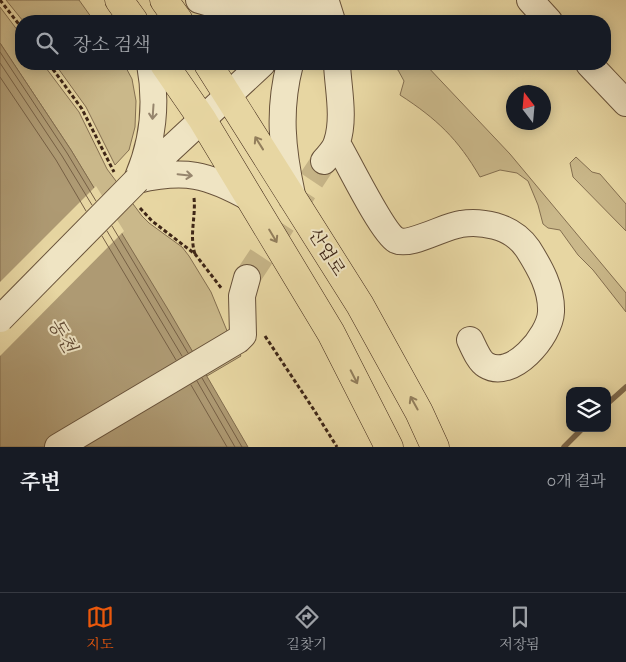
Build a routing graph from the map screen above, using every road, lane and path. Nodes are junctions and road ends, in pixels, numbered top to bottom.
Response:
1 (0, 0) edge
2 (119, 0) edge
3 (164, 0) edge
4 (199, 0) edge
5 (530, 0) edge
6 (329, 8) edge
7 (130, 15) edge
8 (175, 15) edge
9 (317, 15) edge
10 (544, 15) edge
11 (15, 20) edge
12 (151, 70) edge
13 (168, 70) edge
14 (212, 70) edge
15 (255, 70) edge
16 (288, 70) edge
17 (336, 70) edge
18 (595, 70) edge
19 (228, 95) junction
20 (626, 104) edge
21 (202, 119) junction
22 (137, 180) junction
23 (194, 195) dead end
24 (250, 198) junction
25 (293, 198) junction
26 (195, 254) dead end
27 (247, 278) tunnel mouth
28 (242, 311) junction
29 (0, 319) edge
30 (470, 340) dead end
31 (58, 447) edge
32 (337, 447) edge
33 (389, 447) edge
34 (435, 447) edge

1 - 11 path
2 - 7 main road
3 - 8 main road
4 - 6 street
5 - 10 street
6 - 9 street
12 -> 22 street
13 - 21 main road
14 - 19 main road, 산업로
15 - 19 street
16 - 25 street
17 - 30 street
18 - 20 street
19 - 21 street
25 -> 19 main road, 산업로
21 - 22 street
21 - 24 main road
22 -> 24 street
22 - 29 street, bridge
23 - 26 path
24 -> 33 main road
34 -> 25 main road, 산업로
27 - 28 street
28 - 31 street
28 - 32 path

